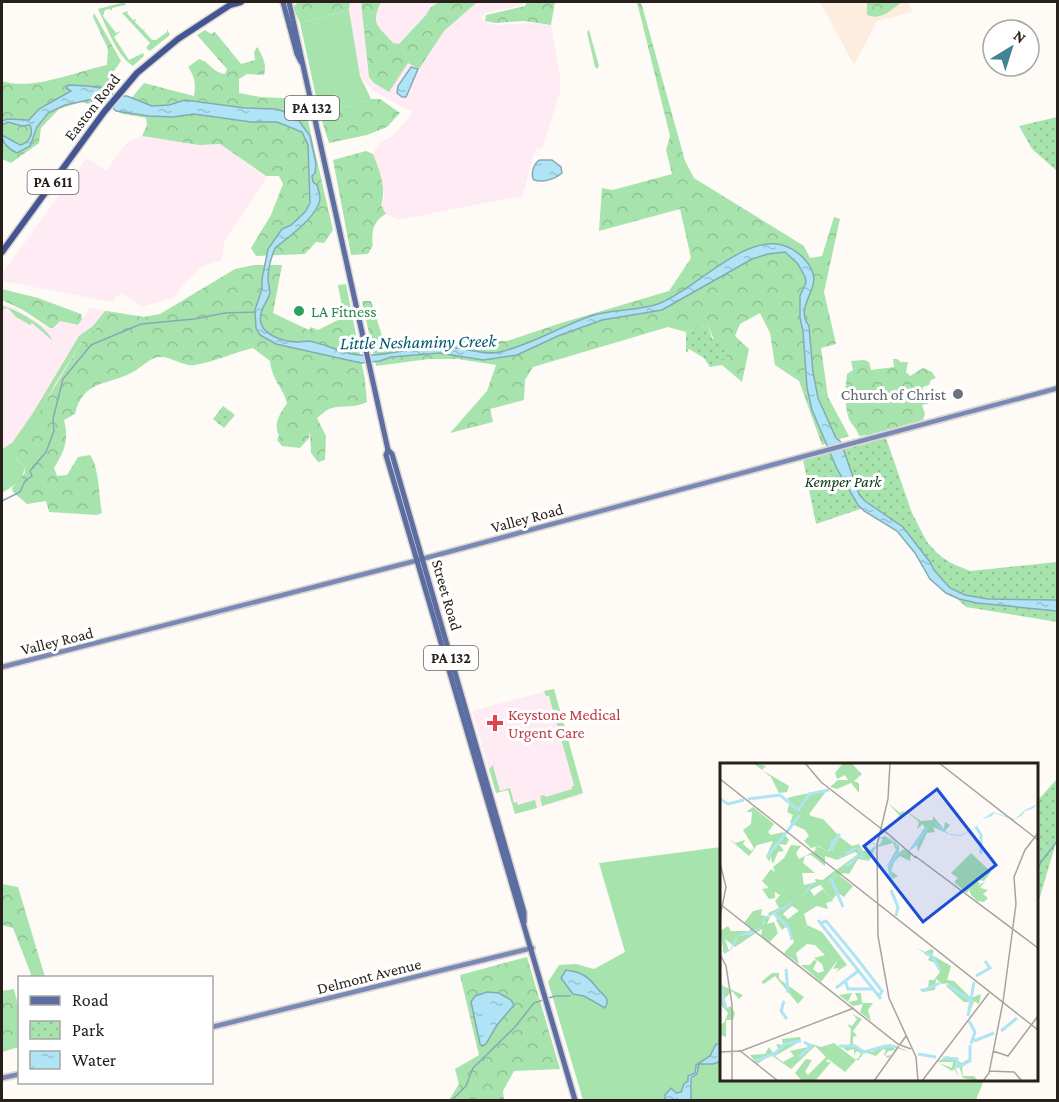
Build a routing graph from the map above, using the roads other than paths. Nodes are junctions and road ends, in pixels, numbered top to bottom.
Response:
1 (241, 2) edge
2 (283, 2) edge
3 (289, 2) edge
4 (231, 3) edge
5 (302, 63) junction
6 (2, 252) edge
7 (1058, 388) edge
8 (419, 559) junction
9 (2, 668) edge
10 (532, 948) junction
11 (213, 1027) edge
12 (18, 1074) edge
13 (2, 1078) edge
14 (575, 1101) edge

1 - 4 highway, Easton Road / PA 611
2 - 5 main road, Street Road / PA 132
3 - 5 main road, Street Road / PA 132
4 - 6 highway, Easton Road / PA 611
5 - 8 main road, Street Road / PA 132
7 - 8 street, Valley Road
8 - 9 street, Valley Road
8 - 10 main road, Street Road / PA 132
10 - 11 street, Delmont Avenue
10 - 14 main road, Street Road / PA 132
12 - 13 street

